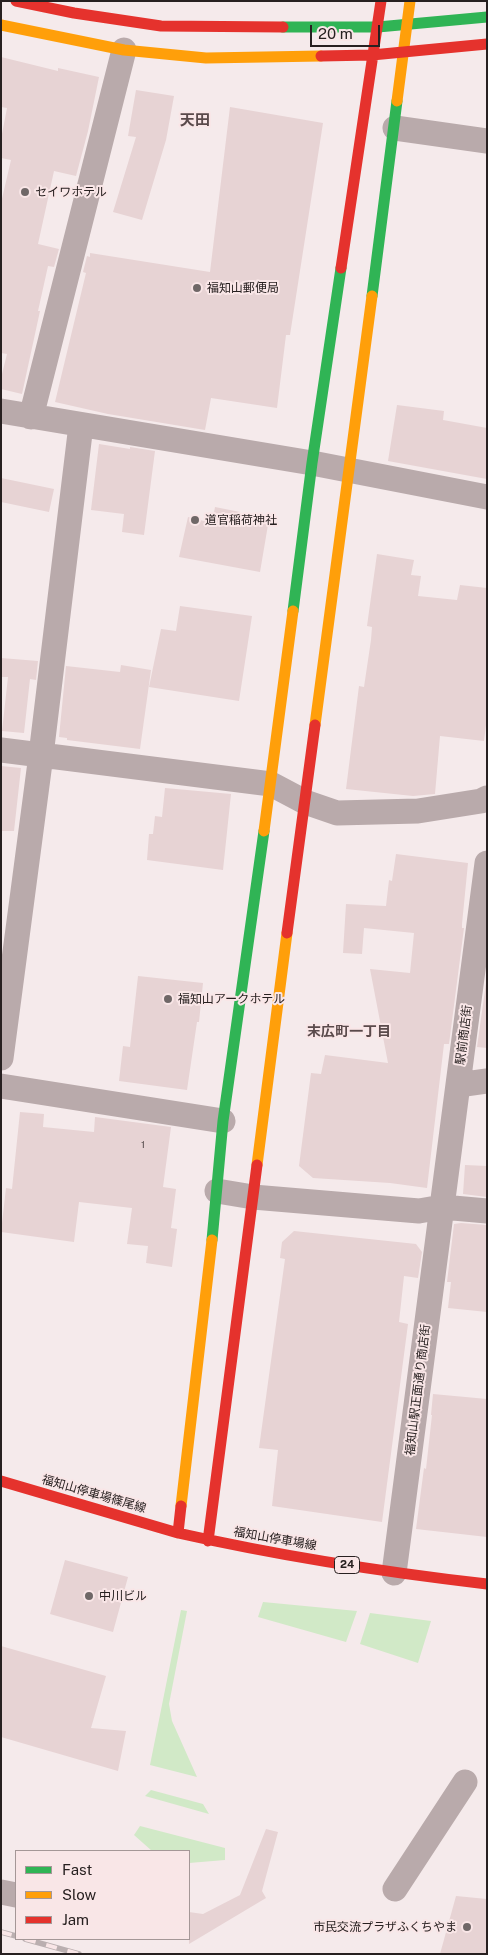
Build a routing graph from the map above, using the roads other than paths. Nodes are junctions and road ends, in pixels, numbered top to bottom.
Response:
1 (16, 1) edge
2 (381, 1) edge
3 (410, 1) edge
4 (487, 17) edge
5 (408, 24) junction
6 (1, 25) edge
7 (378, 27) junction
8 (487, 44) edge
9 (124, 50) junction
10 (405, 52) junction
11 (372, 55) junction
12 (395, 128) junction
13 (487, 141) edge
14 (1, 411) edge
15 (31, 417) junction
16 (81, 425) junction
17 (312, 463) junction
18 (348, 470) junction
19 (487, 497) edge
20 (1, 750) edge
21 (41, 755) junction
22 (271, 784) junction
23 (487, 798) edge
24 (305, 802) junction
25 (487, 863) edge
26 (485, 887) edge
27 (1, 1058) edge
28 (487, 1081) edge
29 (458, 1085) junction
30 (1, 1086) edge
31 (223, 1121) junction
32 (218, 1191) junction
33 (253, 1197) junction
34 (442, 1207) junction
35 (487, 1211) edge
36 (1, 1481) edge
37 (178, 1533) junction
38 (208, 1541) junction
39 (394, 1573) junction
40 (487, 1584) edge
41 (471, 1779) edge
42 (394, 1889) dead end
43 (1, 1892) edge
44 (15, 1895) edge

1 - 7 street
2 - 7 street
3 - 5 street
4 - 5 street
5 - 7 street
5 - 10 street
6 - 9 street
7 - 11 street
8 - 10 street
9 - 11 street
9 - 15 street
10 - 11 street
10 - 12 street
11 - 17 street
12 - 13 street
12 - 18 street
14 - 15 street
15 - 16 street
16 - 17 street
16 - 21 street
17 - 18 street
17 - 22 street
18 - 19 street
18 - 24 street
20 - 21 street
21 - 22 street
21 - 27 street
22 - 24 street
22 - 31 street
23 - 24 street
24 - 33 street
25 - 26 street, 駅前商店街
26 - 29 street, 駅前商店街
28 - 29 street
29 - 34 street, 駅前商店街
30 - 31 street
31 - 32 street
32 - 33 street
32 - 37 street
33 - 34 street
33 - 38 street
34 - 35 street
34 - 39 street, 福知山駅正面通り商店街
36 - 37 street, 福知山停車場篠尾線
37 - 38 street, 福知山停車場線 / 24
38 - 39 street, 福知山停車場線 / 24
39 - 40 street, 福知山停車場線 / 24
41 - 42 street
43 - 44 street

